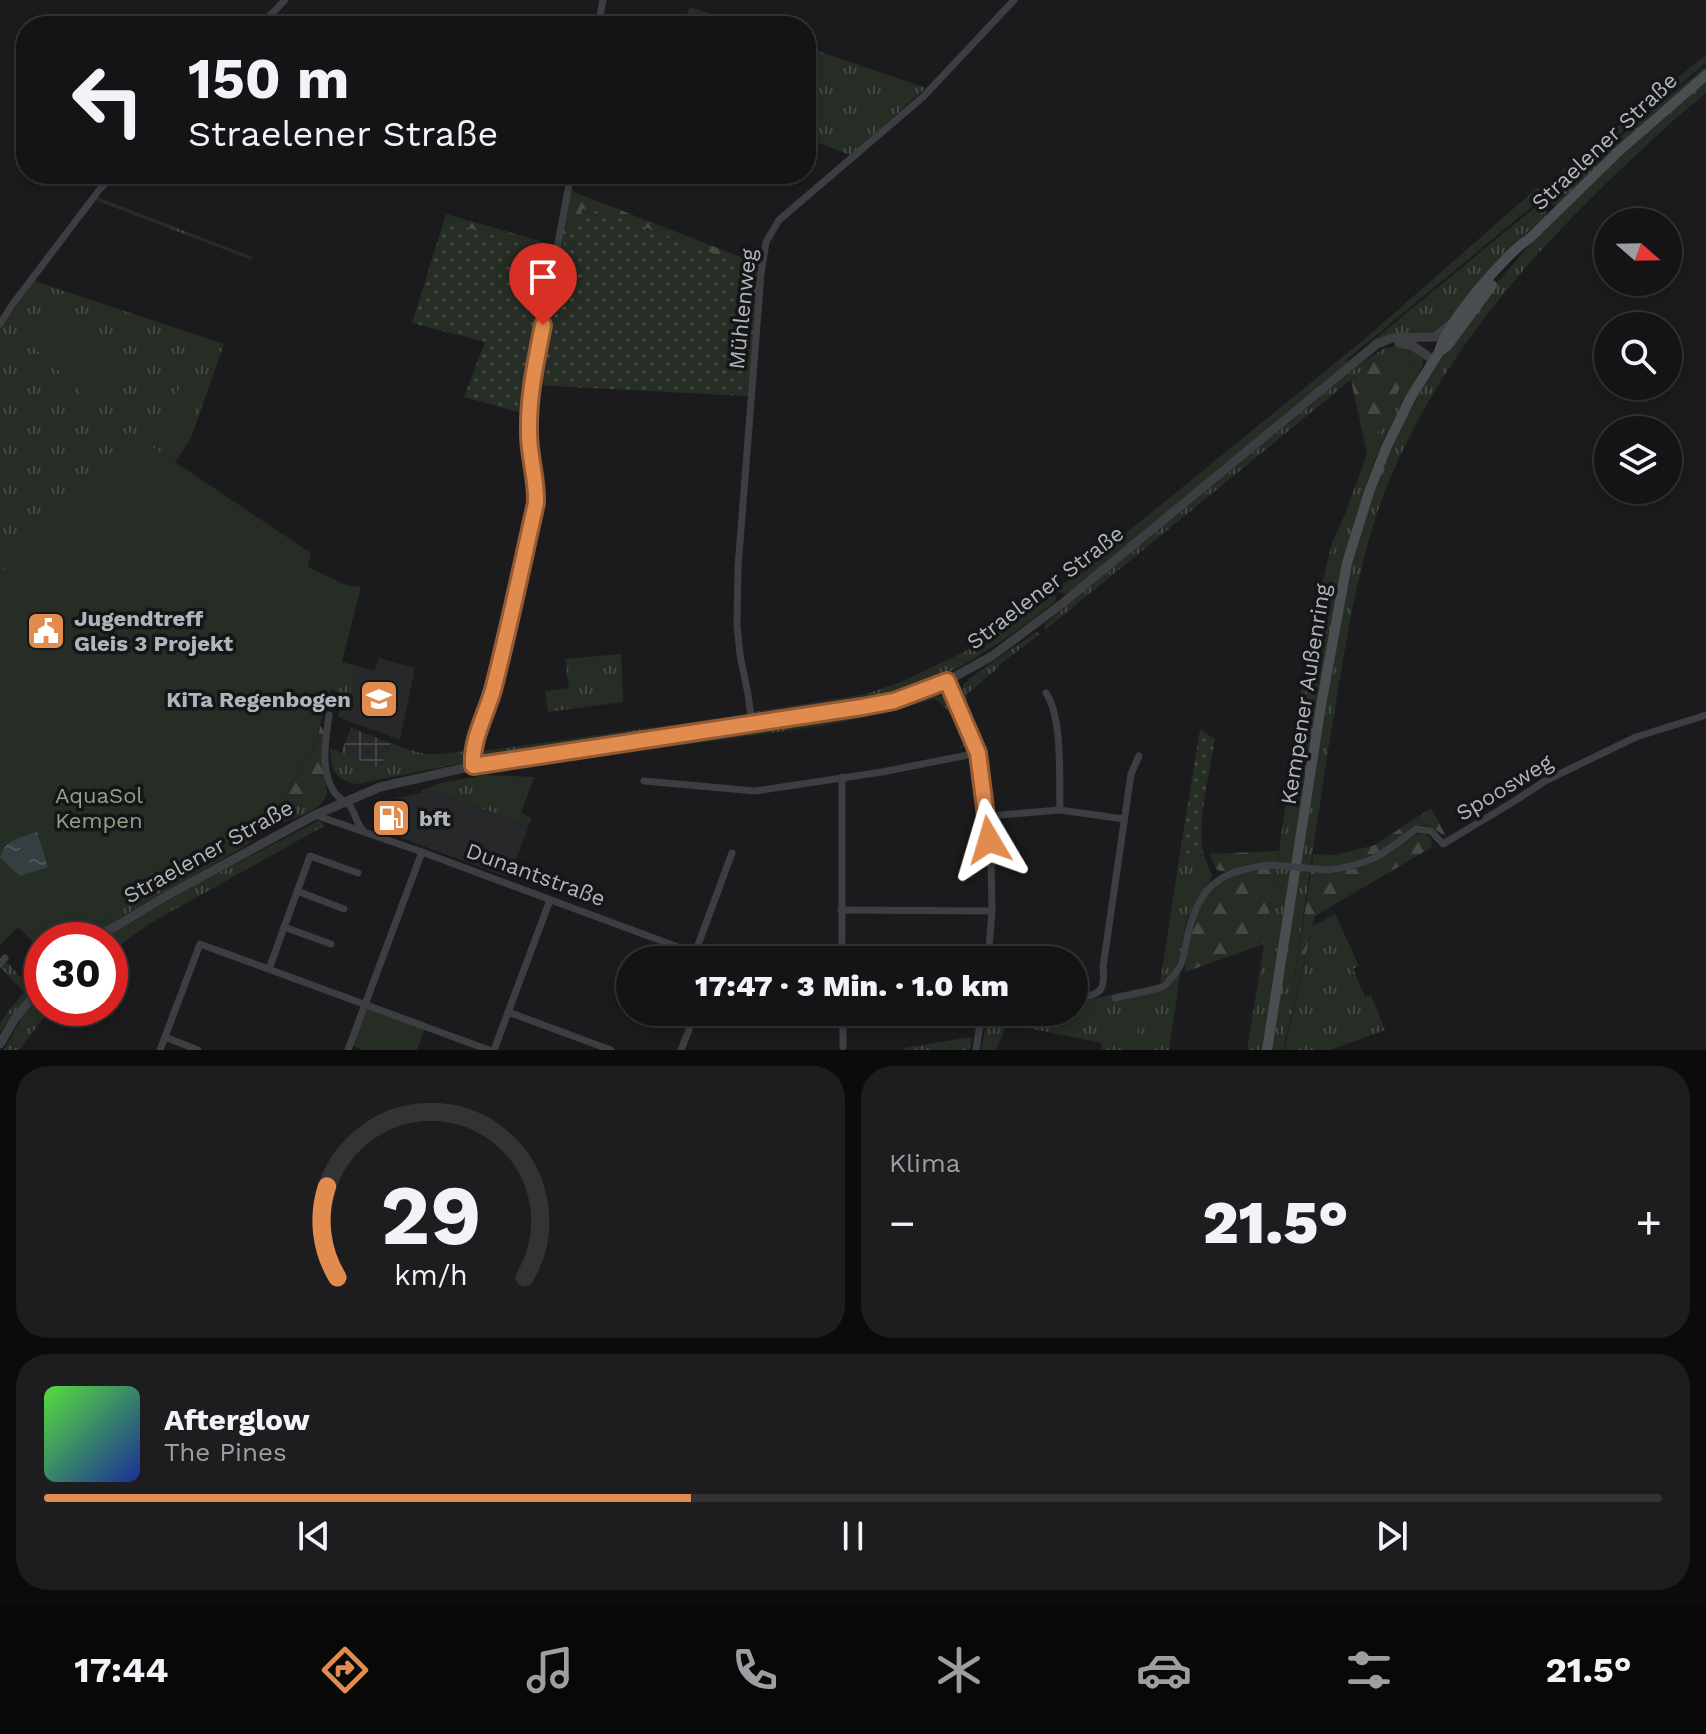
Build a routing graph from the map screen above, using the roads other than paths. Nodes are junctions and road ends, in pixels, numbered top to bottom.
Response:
1 (285, 0) edge
2 (1014, 0) edge
3 (270, 16) edge
4 (1706, 75) edge
5 (105, 184) edge
6 (569, 184) edge
7 (1530, 238) junction
8 (1456, 319) junction
9 (0, 324) edge
10 (1421, 338) junction
11 (1436, 356) junction
12 (1344, 373) junction
13 (947, 681) junction
14 (1046, 693) dead end
15 (329, 715) dead end
16 (1706, 715) edge
17 (752, 724) junction
18 (978, 753) junction
19 (1139, 756) dead end
20 (473, 766) junction
21 (842, 777) junction
22 (644, 781) dead end
23 (344, 801) junction
24 (1060, 810) junction
25 (315, 815) junction
26 (987, 816) junction
27 (1124, 819) junction
28 (363, 831) junction
29 (422, 852) junction
30 (732, 853) dead end
31 (358, 873) dead end
32 (297, 891) junction
33 (550, 900) junction
34 (344, 909) dead end
35 (841, 910) junction
36 (992, 911) junction
37 (123, 922) edge
38 (284, 927) junction
39 (331, 944) dead end
40 (676, 946) edge
41 (698, 946) edge
42 (842, 946) edge
43 (989, 946) edge
44 (269, 969) junction
45 (1088, 997) edge
46 (1115, 998) dead end
47 (365, 1004) junction
48 (24, 1008) edge
49 (508, 1012) junction
50 (690, 1026) edge
51 (843, 1026) edge
52 (980, 1026) edge
53 (165, 1037) junction
54 (0, 1044) edge
55 (843, 1047) dead end
56 (160, 1050) edge
57 (198, 1050) edge
58 (348, 1050) edge
59 (492, 1050) edge
60 (611, 1050) edge
61 (681, 1050) edge
62 (976, 1050) edge
63 (1267, 1050) edge

1 - 3 street
2 - 17 street, Mühlenweg
4 - 7 main road, Straelener Straße
5 - 9 street
6 - 20 street
7 - 8 main road, Straelener Straße
7 - 11 main road, Straelener Straße
8 - 10 street, Straelener Straße
8 - 11 main road, Straelener Straße
10 - 11 street
10 - 12 street, Straelener Straße
11 - 12 street, Straelener Straße
11 - 63 main road, Kempener Außenring
12 - 13 street, Straelener Straße
13 - 17 street, Straelener Straße
13 - 18 street
14 - 24 street
15 - 23 street
16 - 46 street, Spoosweg, bridge
17 - 20 street, Straelener Straße
18 - 21 street
18 - 26 street
19 - 27 street
20 - 23 street, Straelener Straße
21 - 22 street
21 - 35 street
23 - 25 street, Straelener Straße
23 - 28 street
24 - 26 street
24 - 27 street
25 - 28 street, Dunantstraße
25 - 37 street, Straelener Straße
26 - 36 street
27 - 45 street
28 - 29 street, Dunantstraße
29 - 33 street, Dunantstraße
29 - 47 street
30 - 41 street
31 - 32 street
32 - 34 street
32 - 38 street
33 - 40 street, Dunantstraße
33 - 49 street
35 - 36 street
35 - 42 street
36 - 43 street
38 - 39 street
38 - 44 street
44 - 47 street
44 - 53 street
47 - 58 street
47 - 59 street
48 - 54 street
49 - 59 street
49 - 60 street
50 - 61 street
51 - 55 street
52 - 62 street
53 - 56 street
53 - 57 street

